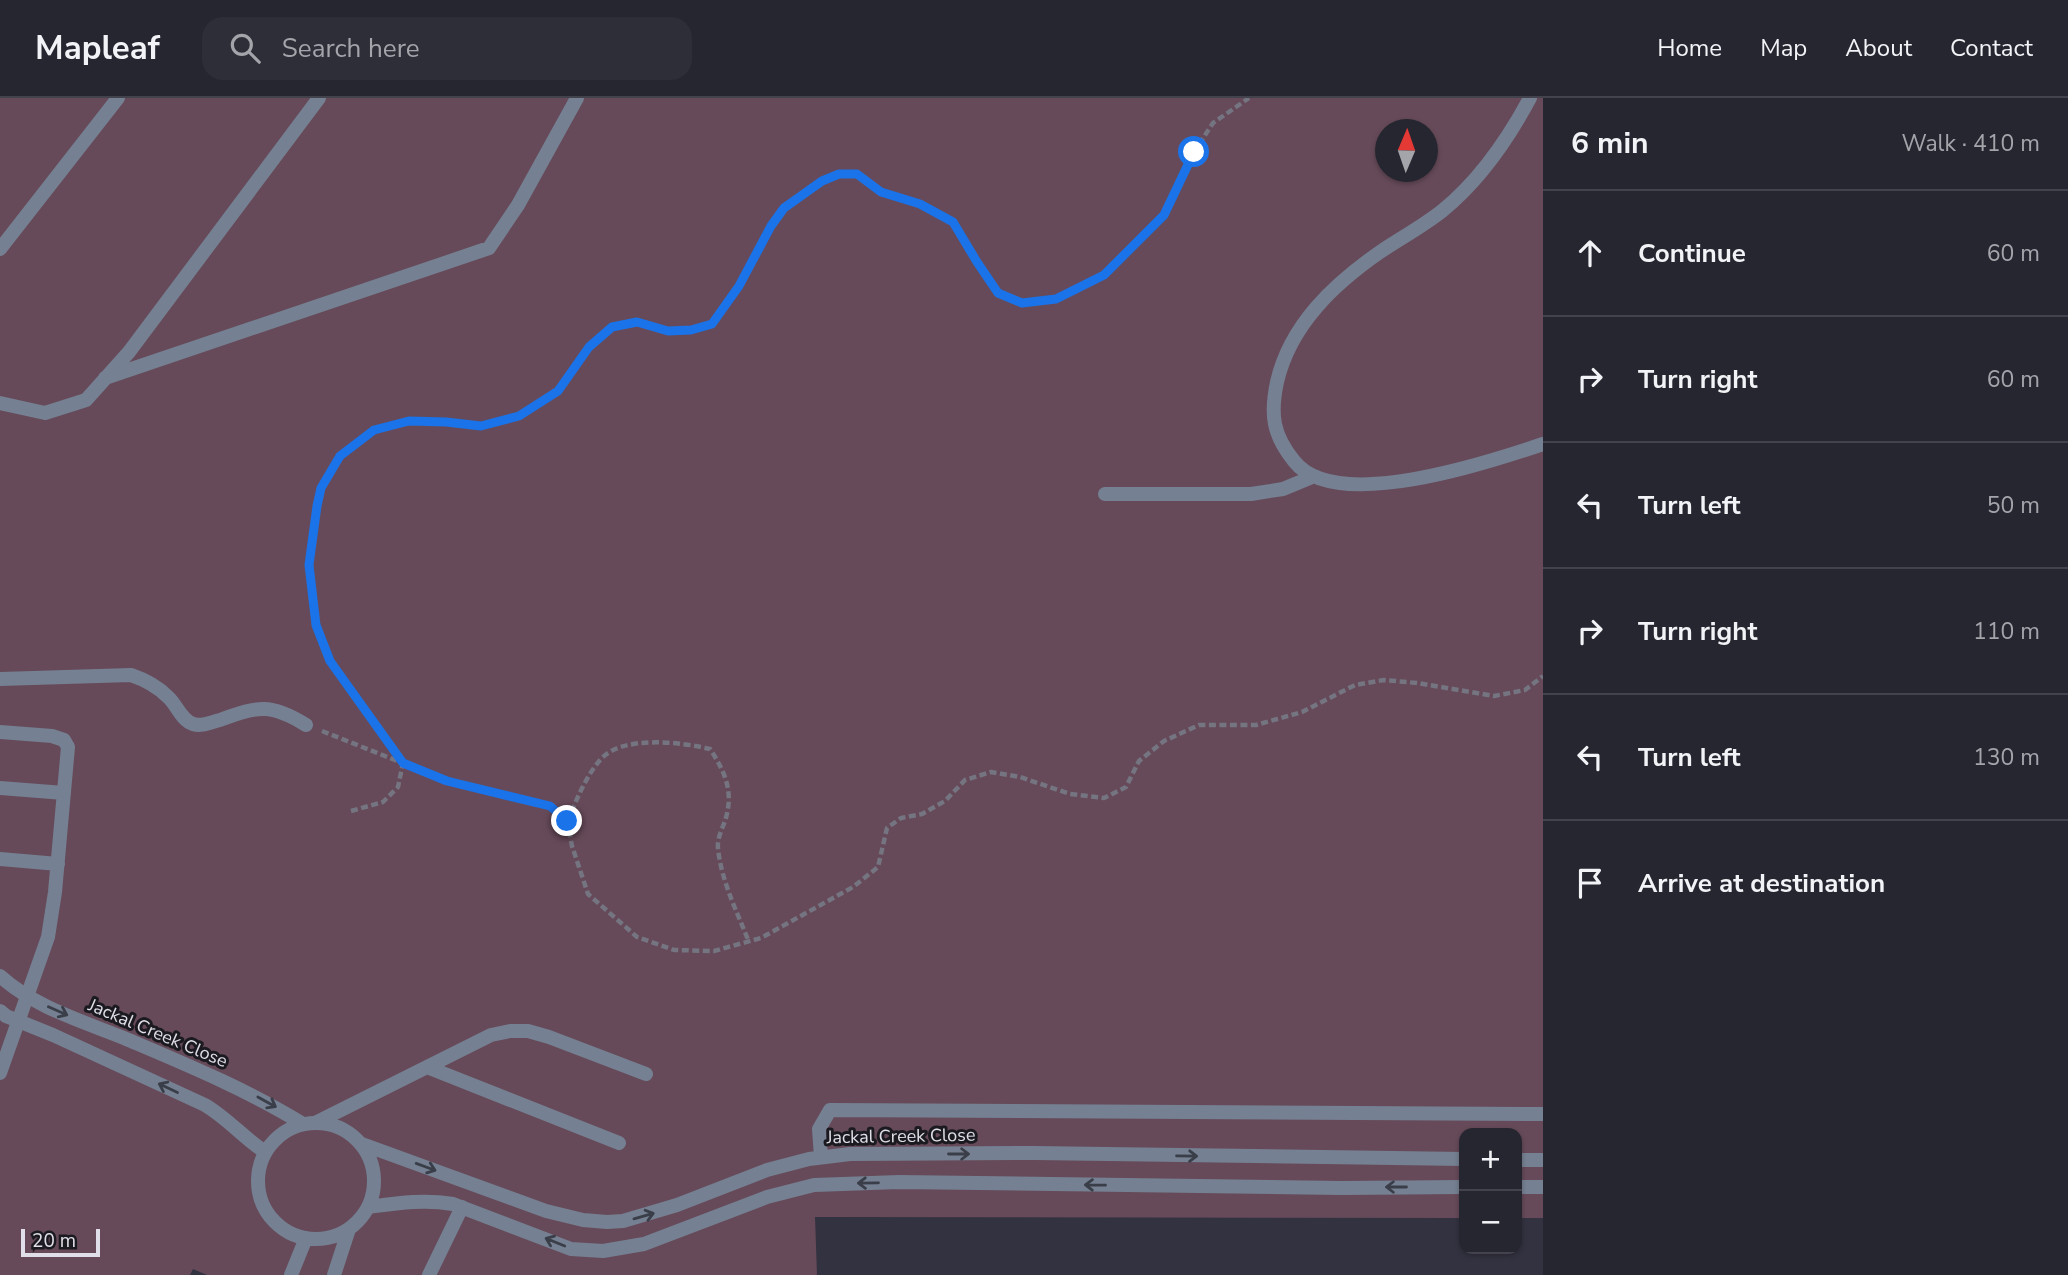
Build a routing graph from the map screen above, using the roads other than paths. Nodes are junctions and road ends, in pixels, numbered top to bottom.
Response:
1 (118, 98) edge
2 (319, 98) edge
3 (577, 98) edge
4 (1530, 98) edge
5 (0, 249) edge
6 (105, 378) junction
7 (0, 403) edge
8 (1543, 444) edge
9 (1311, 477) junction
10 (1105, 494) dead end
11 (0, 679) edge
12 (306, 725) road end
13 (0, 732) edge
14 (0, 788) edge
15 (64, 793) junction
16 (0, 859) edge
17 (58, 864) junction
18 (0, 976) edge
19 (28, 996) junction
20 (0, 1011) edge
21 (18, 1021) junction
22 (427, 1067) junction
23 (0, 1073) edge
24 (646, 1074) dead end
25 (1543, 1114) edge
26 (310, 1123) junction
27 (618, 1143) dead end
28 (362, 1144) junction
29 (265, 1152) junction
30 (821, 1157) junction
31 (1459, 1159) edge
32 (1522, 1160) edge
33 (1543, 1160) edge
34 (1459, 1187) edge
35 (1522, 1187) edge
36 (1543, 1187) edge
37 (368, 1207) junction
38 (462, 1208) junction
39 (349, 1229) junction
40 (306, 1238) junction
41 (291, 1275) edge
42 (334, 1275) edge
43 (429, 1275) edge

1 - 5 street
2 - 6 street
3 - 6 street
4 - 9 street
6 - 7 street
8 - 9 street
9 - 10 street
11 - 12 street
13 - 15 street
14 - 15 street
15 - 17 street
16 - 17 street
17 - 19 street
18 - 19 street, Jackal Creek Close
19 - 21 street
19 -> 26 street, Jackal Creek Close
20 - 21 street
21 - 23 street
29 -> 21 street
22 - 24 street
22 - 26 street
22 - 27 street
25 - 30 street
26 - 28 street, Jackal Creek Close
26 - 29 street
28 -> 30 street, Jackal Creek Close
28 - 37 street
29 - 40 street
30 -> 31 street, Jackal Creek Close
32 - 33 street
34 -> 38 street
35 - 36 street
37 - 38 street
37 - 39 street
38 - 43 street
39 - 40 street
39 - 42 street
40 - 41 street

